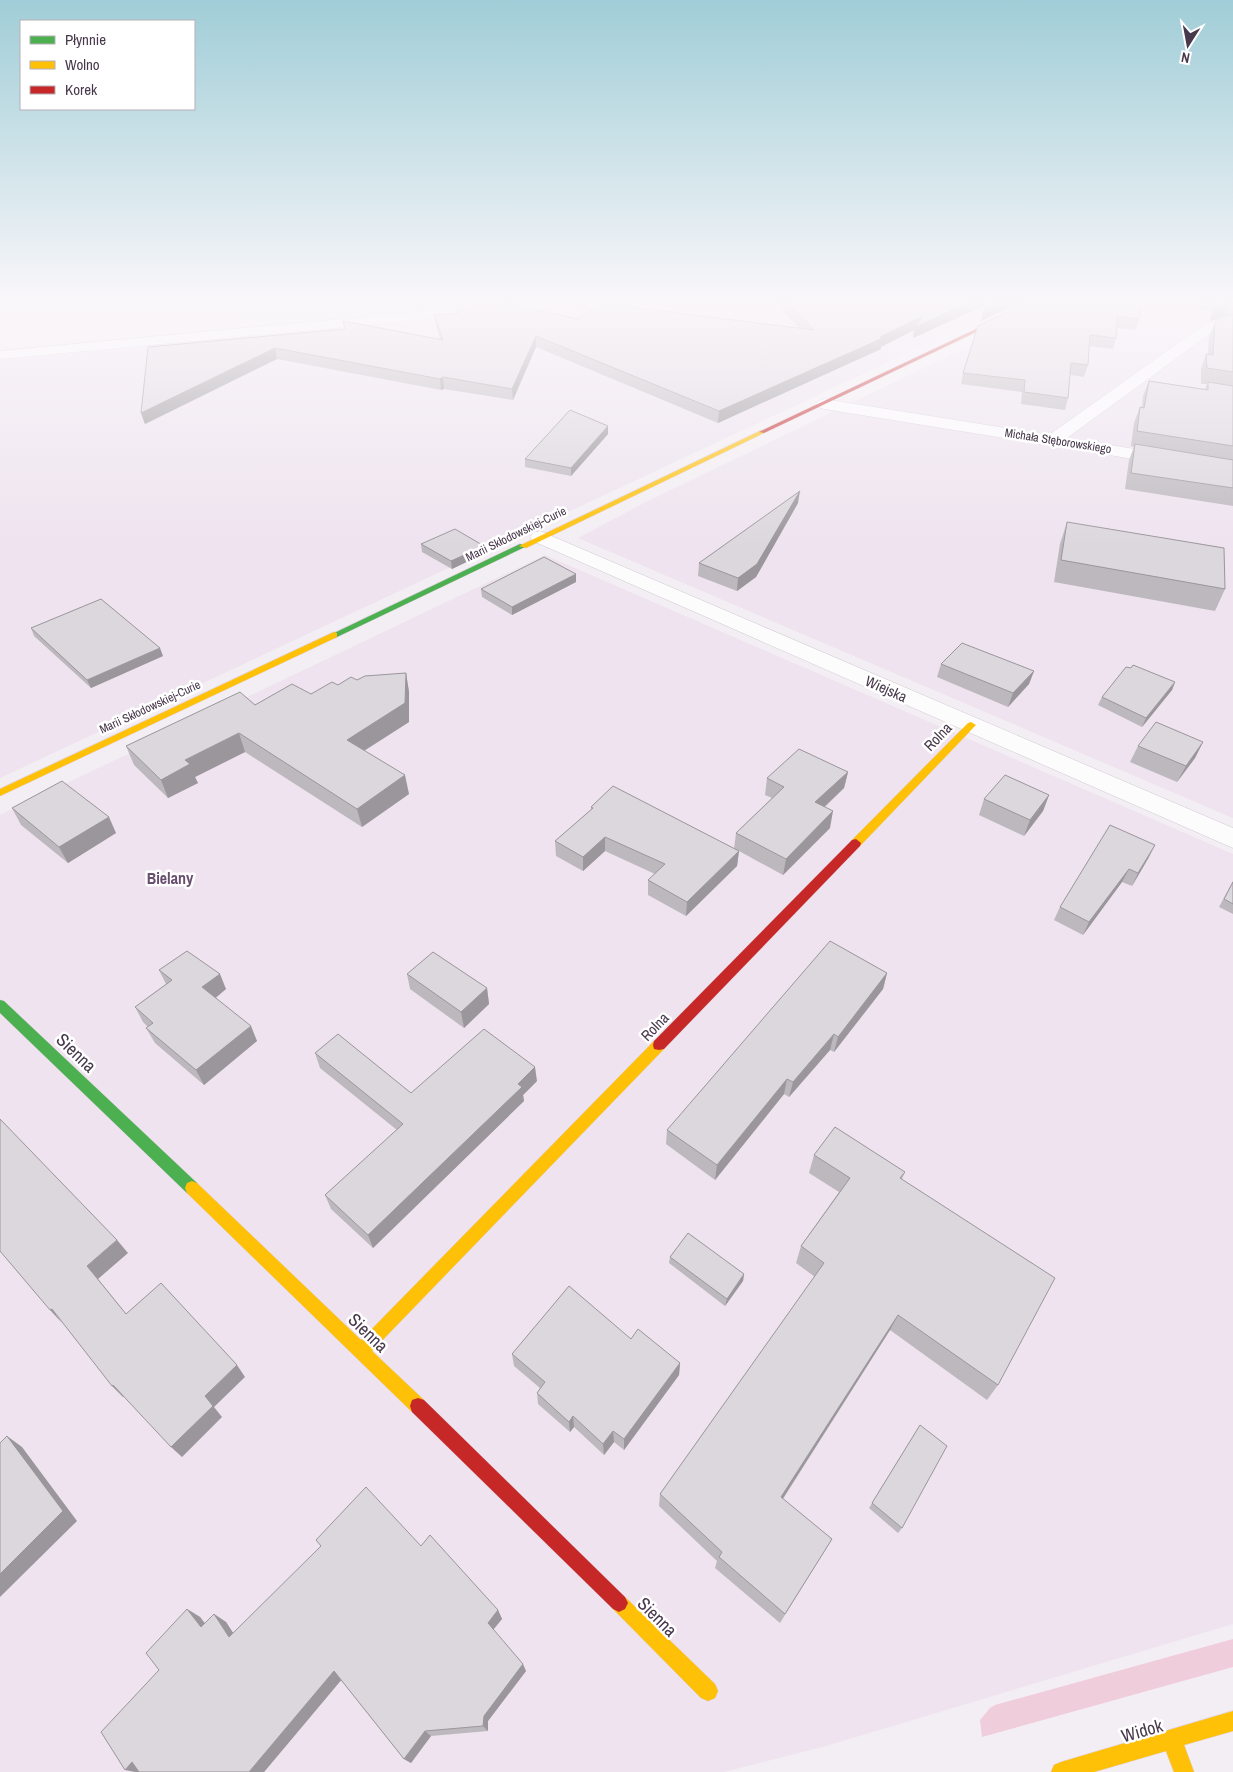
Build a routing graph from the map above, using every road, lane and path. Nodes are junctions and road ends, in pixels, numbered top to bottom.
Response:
1 (871, 382) edge
2 (1135, 382) edge
3 (1140, 382) edge
4 (1155, 384) edge
5 (824, 404) junction
6 (1053, 440) junction
7 (1233, 470) edge
8 (540, 537) junction
9 (971, 725) junction
10 (0, 793) edge
11 (1233, 839) edge
12 (0, 1005) edge
13 (362, 1350) junction
14 (708, 1690) dead end
15 (1233, 1721) edge
16 (1172, 1741) junction
17 (1061, 1772) edge
18 (1184, 1772) edge

1 - 5 street, Marii Skłodowskiej-Curie
2 - 6 street
3 - 4 street
5 - 6 street, Michała Stęborowskiego
5 - 8 street, Marii Skłodowskiej-Curie
6 - 7 street, Michała Stęborowskiego
8 - 9 street, Wiejska
8 - 10 street, Marii Skłodowskiej-Curie
9 - 11 street, Wiejska
9 - 13 street, Rolna
12 - 13 street, Sienna
13 - 14 street, Sienna
15 - 16 street, Widok
16 - 17 street, Widok
16 - 18 street

